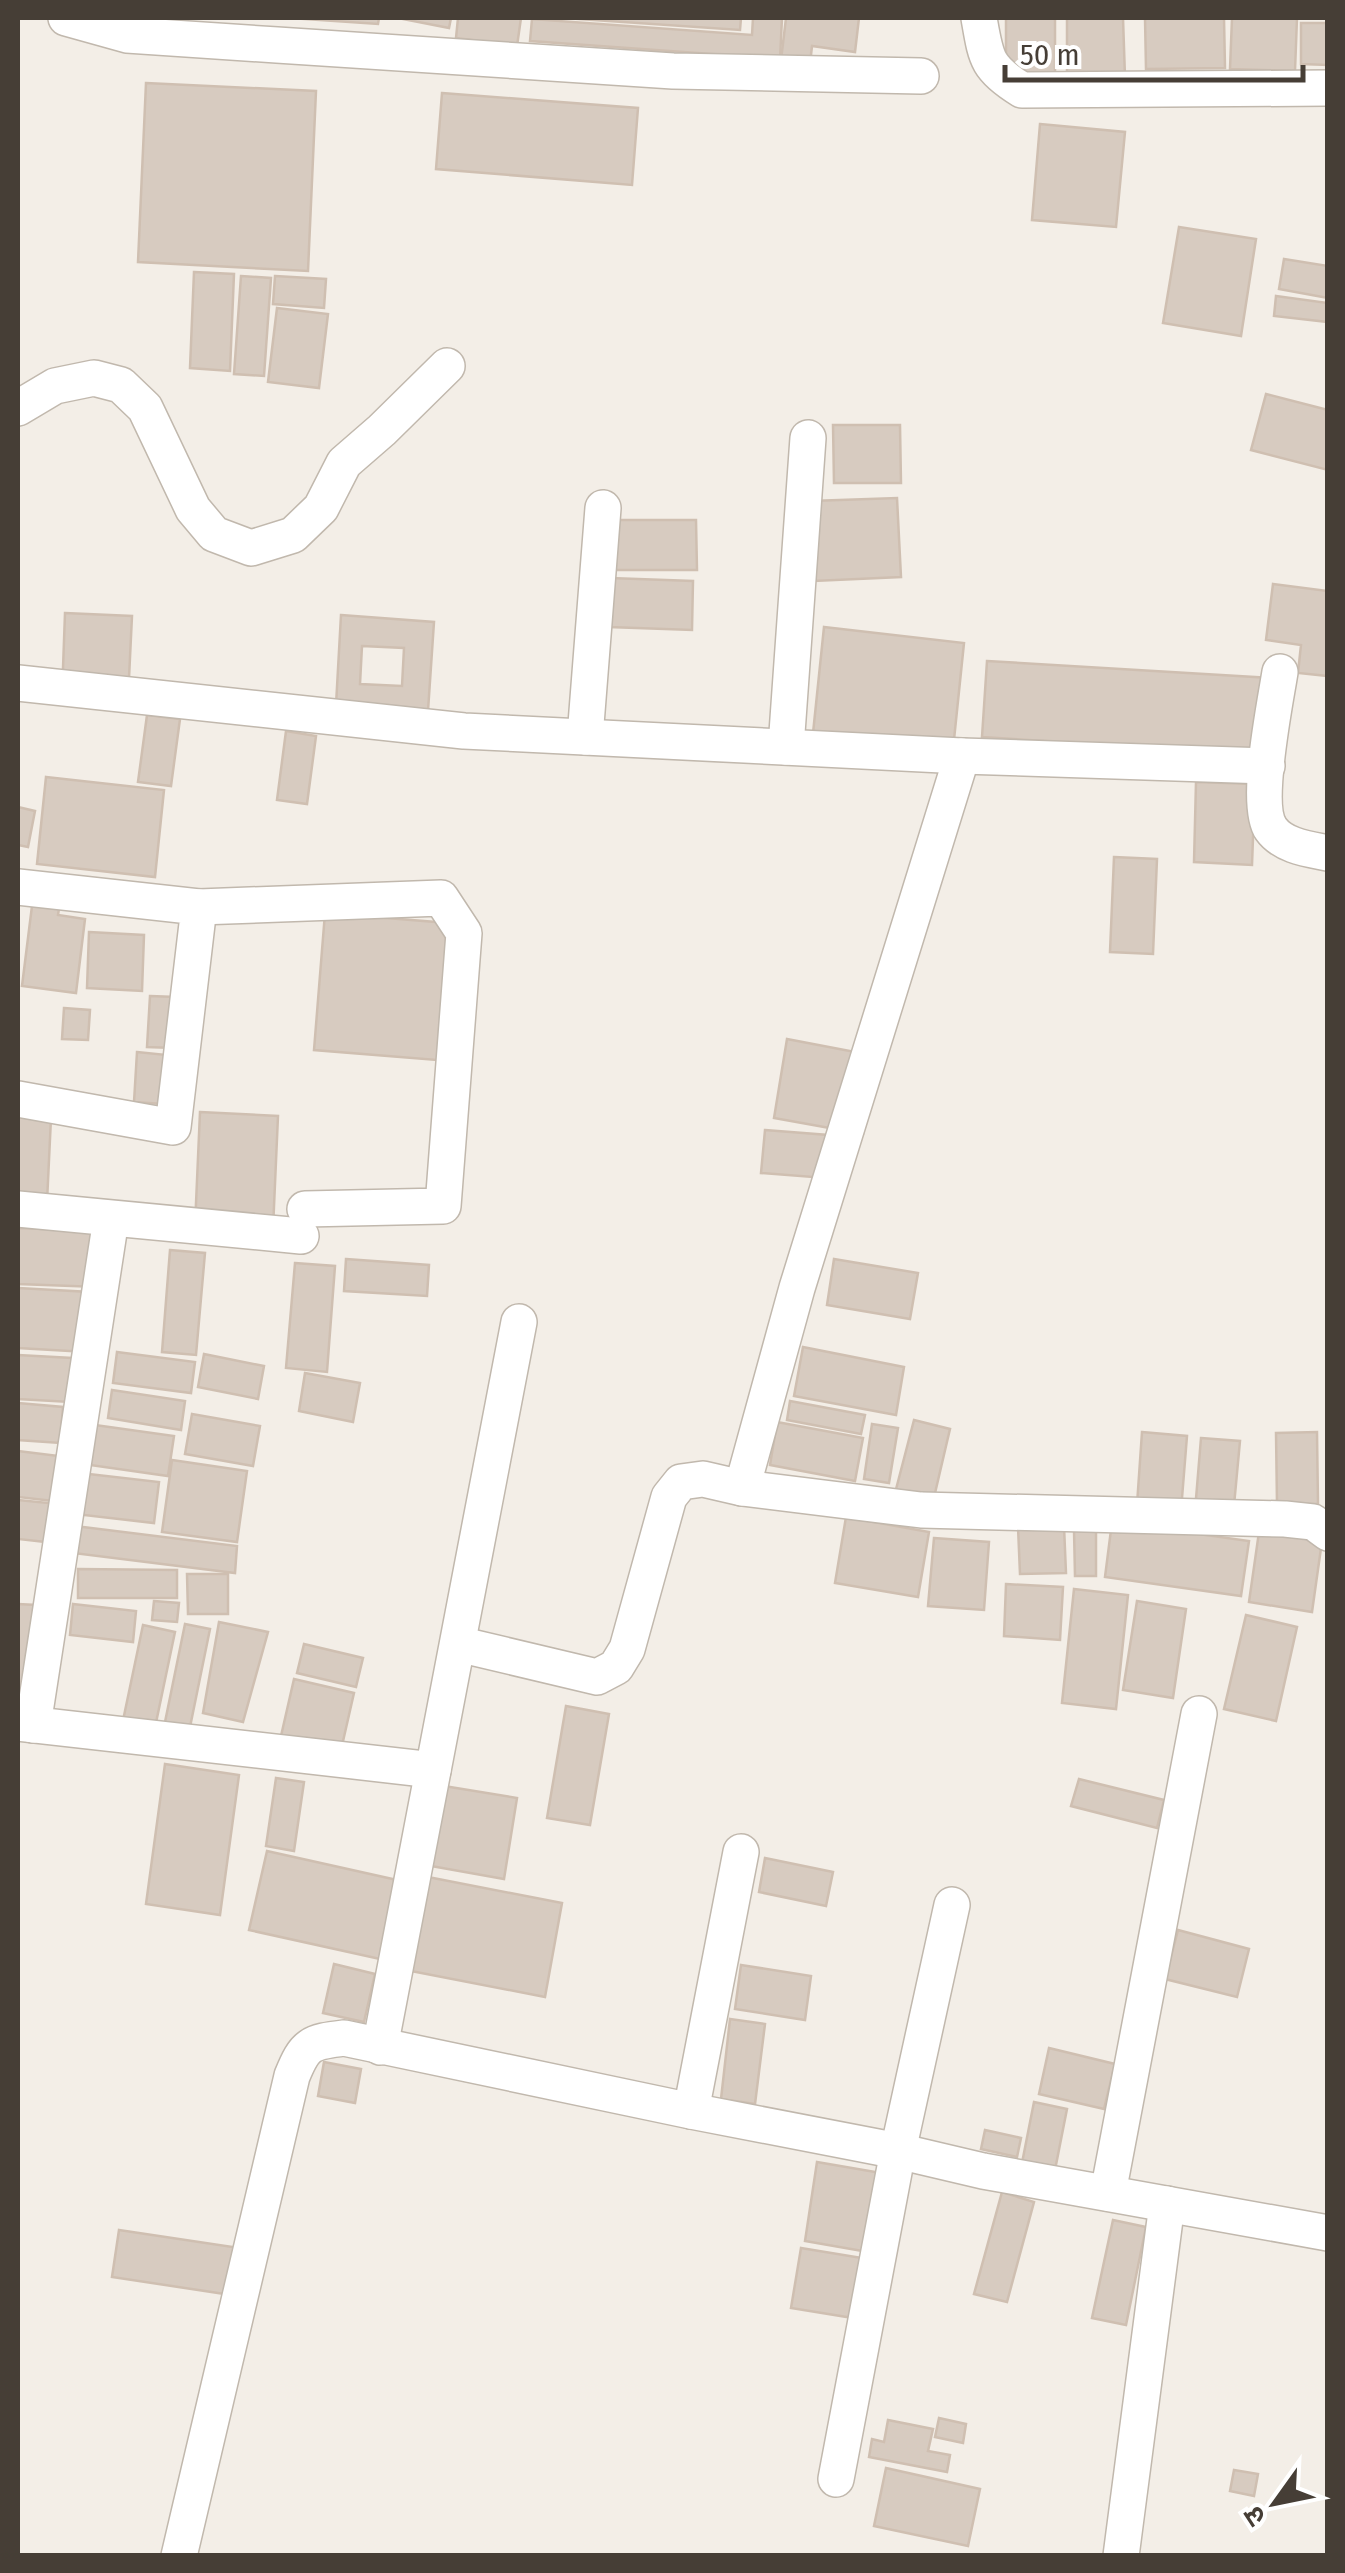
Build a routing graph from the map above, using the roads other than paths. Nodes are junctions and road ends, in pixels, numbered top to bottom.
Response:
1 (66, 18) edge
2 (979, 18) edge
3 (206, 29) edge
4 (378, 34) edge
5 (921, 76) dead end
6 (1328, 88) edge
7 (447, 366) dead end
8 (18, 408) edge
9 (808, 438) dead end
10 (602, 508) dead end
11 (1280, 672) dead end
12 (18, 683) edge
13 (585, 737) junction
14 (786, 747) junction
15 (962, 756) junction
16 (1266, 766) junction
17 (1328, 852) edge
18 (18, 887) edge
19 (199, 907) junction
20 (18, 1099) edge
21 (18, 1209) edge
22 (111, 1219) junction
23 (519, 1322) dead end
24 (742, 1488) junction
25 (1328, 1533) edge
26 (458, 1644) junction
27 (1198, 1714) dead end
28 (25, 1724) edge
29 (434, 1770) junction
30 (742, 1852) dead end
31 (952, 1906) dead end
32 (380, 2046) junction
33 (690, 2111) junction
34 (898, 2150) junction
35 (1108, 2193) junction
36 (1166, 2204) junction
37 (1328, 2233) edge
38 (836, 2479) dead end
39 (179, 2556) edge
40 (1122, 2556) edge

1 - 3 street
2 - 6 street
3 - 4 street
4 - 5 street
7 - 8 street
9 - 14 street
10 - 13 street
11 - 16 street
12 - 13 street
13 - 14 street
14 - 15 street
15 - 16 street
15 - 24 street
16 - 17 street
18 - 19 street
19 - 20 street
19 - 22 street
21 - 22 street
22 - 28 street
23 - 26 street
24 - 25 street
24 - 26 street
26 - 29 street
27 - 35 street
28 - 29 street
29 - 32 street
30 - 33 street
31 - 34 street
32 - 33 street
32 - 39 street
33 - 34 street
34 - 35 street
34 - 38 street
35 - 36 street
36 - 37 street
36 - 40 street

